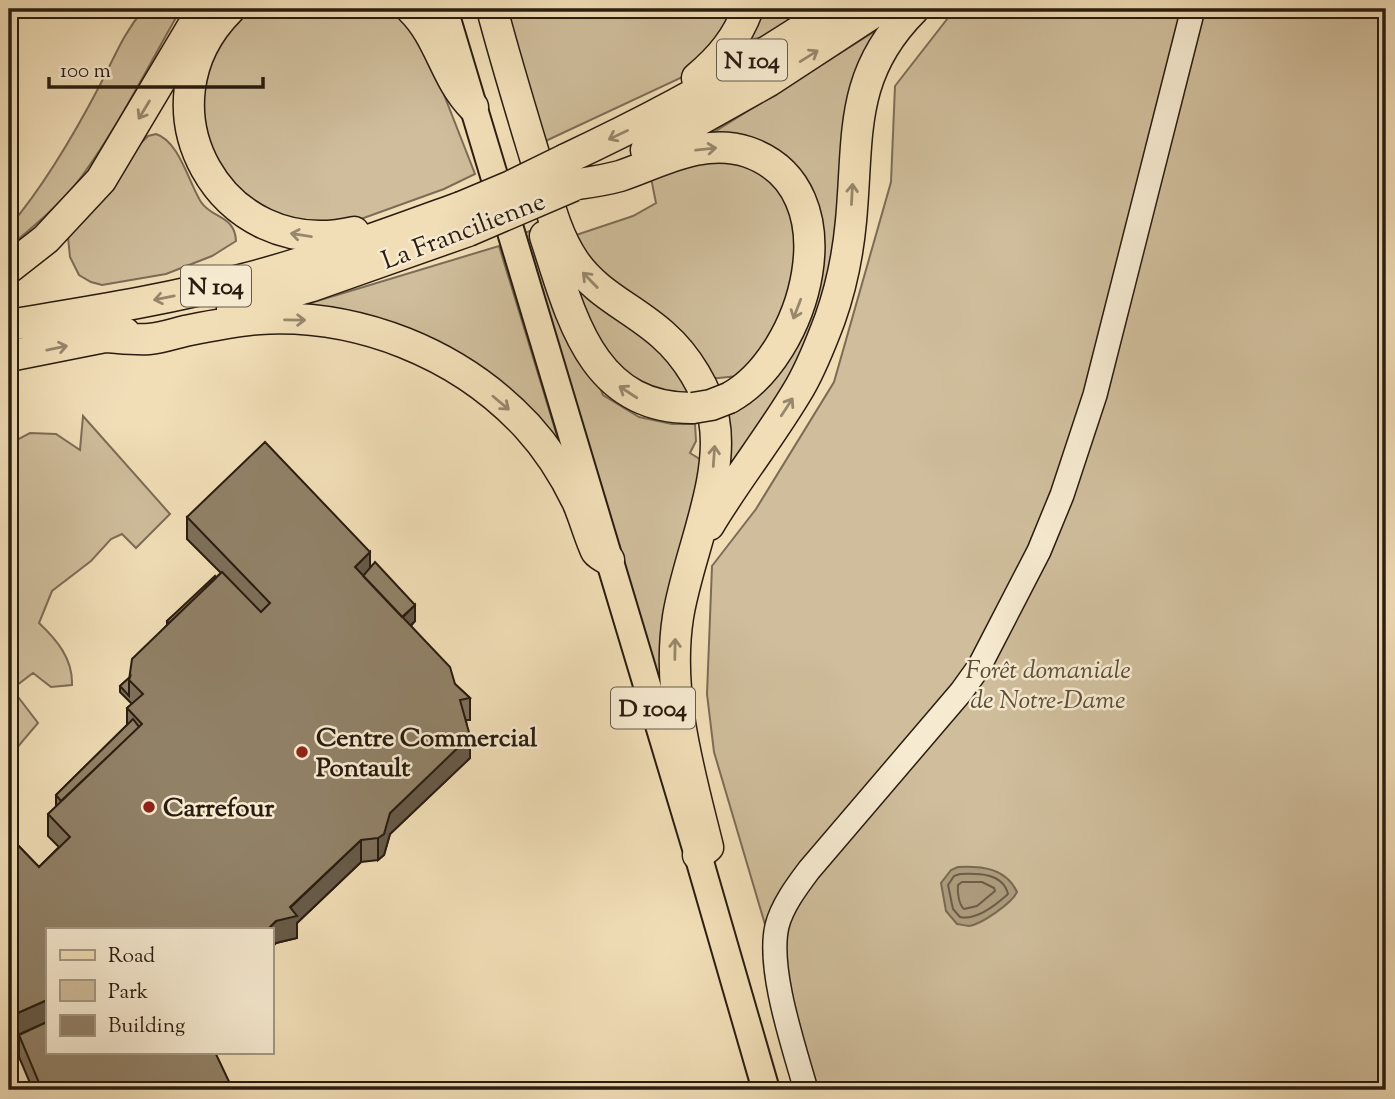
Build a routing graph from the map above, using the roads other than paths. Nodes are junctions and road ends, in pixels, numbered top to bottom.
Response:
1 (203, 9) edge
2 (230, 9) edge
3 (411, 9) edge
4 (444, 9) edge
5 (473, 9) edge
6 (492, 9) edge
7 (748, 9) edge
8 (832, 9) edge
9 (879, 9) edge
10 (914, 9) edge
11 (1193, 9) edge
12 (473, 107) junction
13 (668, 107) junction
14 (572, 177) junction
15 (464, 219) junction
16 (417, 223) junction
17 (9, 268) edge
18 (9, 325) edge
19 (106, 337) junction
20 (9, 356) edge
21 (697, 547) junction
22 (609, 560) junction
23 (698, 855) junction
24 (766, 1090) edge
25 (806, 1090) edge

1 -> 17 highway
16 -> 2 highway
3 - 12 highway
4 - 12 main road, D 1004
14 -> 5 highway, bridge
21 -> 6 highway
7 - 13 highway
8 - 13 highway, La Francilienne / N 104
14 -> 9 highway, La Francilienne / N 104
21 -> 10 highway
11 - 25 street
12 - 22 main road, D 1004
13 -> 14 highway, La Francilienne / N 104
14 - 15 highway, La Francilienne / N 104, bridge
15 - 16 highway, La Francilienne / N 104
15 - 19 highway, La Francilienne / N 104
16 -> 18 highway, La Francilienne / N 104
20 -> 19 highway, La Francilienne / N 104
19 -> 22 highway
23 -> 21 highway
22 - 23 main road, D 1004
23 - 24 main road, D 1004

